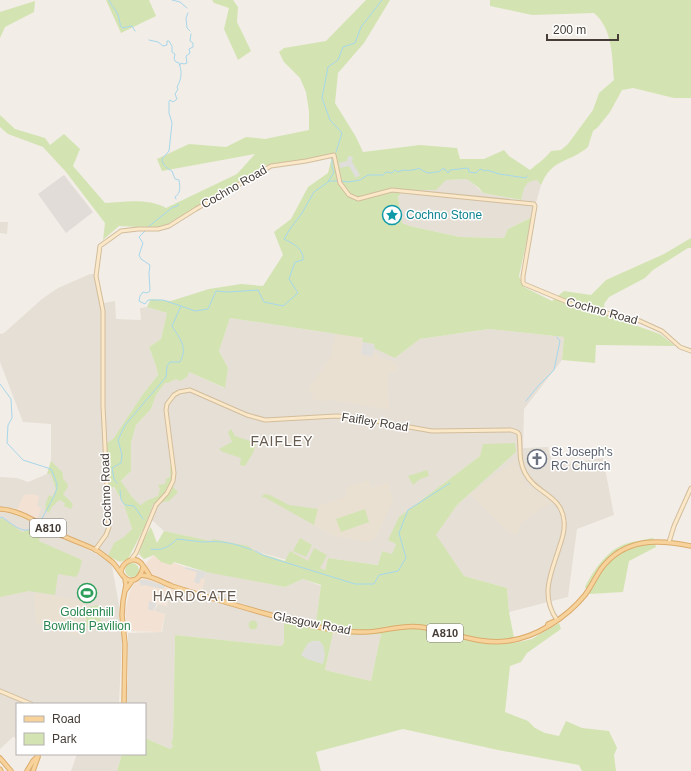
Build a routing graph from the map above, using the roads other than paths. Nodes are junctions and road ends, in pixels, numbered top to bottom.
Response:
1 (691, 351) edge
2 (691, 488) edge
3 (0, 509) edge
4 (669, 542) junction
5 (691, 546) edge
6 (95, 550) junction
7 (136, 553) junction
8 (130, 561) junction
9 (138, 562) junction
10 (116, 564) junction
11 (123, 566) junction
12 (142, 567) junction
13 (121, 573) junction
14 (140, 575) junction
15 (150, 577) junction
16 (125, 579) junction
17 (133, 580) junction
18 (125, 592) junction
19 (553, 616) junction
20 (557, 620) junction
21 (552, 621) junction
22 (547, 626) junction
23 (0, 691) edge
24 (29, 703) edge
25 (124, 703) edge
26 (39, 755) edge
27 (0, 758) edge
28 (11, 771) edge
29 (27, 771) edge
30 (33, 771) edge

1 - 6 street, Cochno Road
2 - 4 street
3 - 6 main road, A810
4 - 5 main road, A810
4 - 20 main road, A810
6 - 10 main road, A810
7 - 8 street, Faifley Road
7 - 9 street
7 - 19 street, Faifley Road
8 - 9 main road
8 - 11 main road
9 - 12 main road, A810
10 - 11 main road, A810
10 - 13 main road, A810
11 - 13 main road
12 - 14 main road
12 - 15 main road, Glasgow Road / A810
13 - 16 main road, A810
14 - 15 main road, Glasgow Road / A810
14 - 17 main road
15 - 22 main road, Glasgow Road / A810
16 - 17 main road
16 - 18 main road
17 - 18 main road
18 - 25 main road
19 - 20 street, Faifley Road
19 - 21 street
20 - 21 main road, A810
20 - 22 main road, Glasgow Road / A810
21 - 22 main road, Glasgow Road / A810
23 - 24 street
26 - 29 main road
26 - 30 main road
27 - 28 main road

